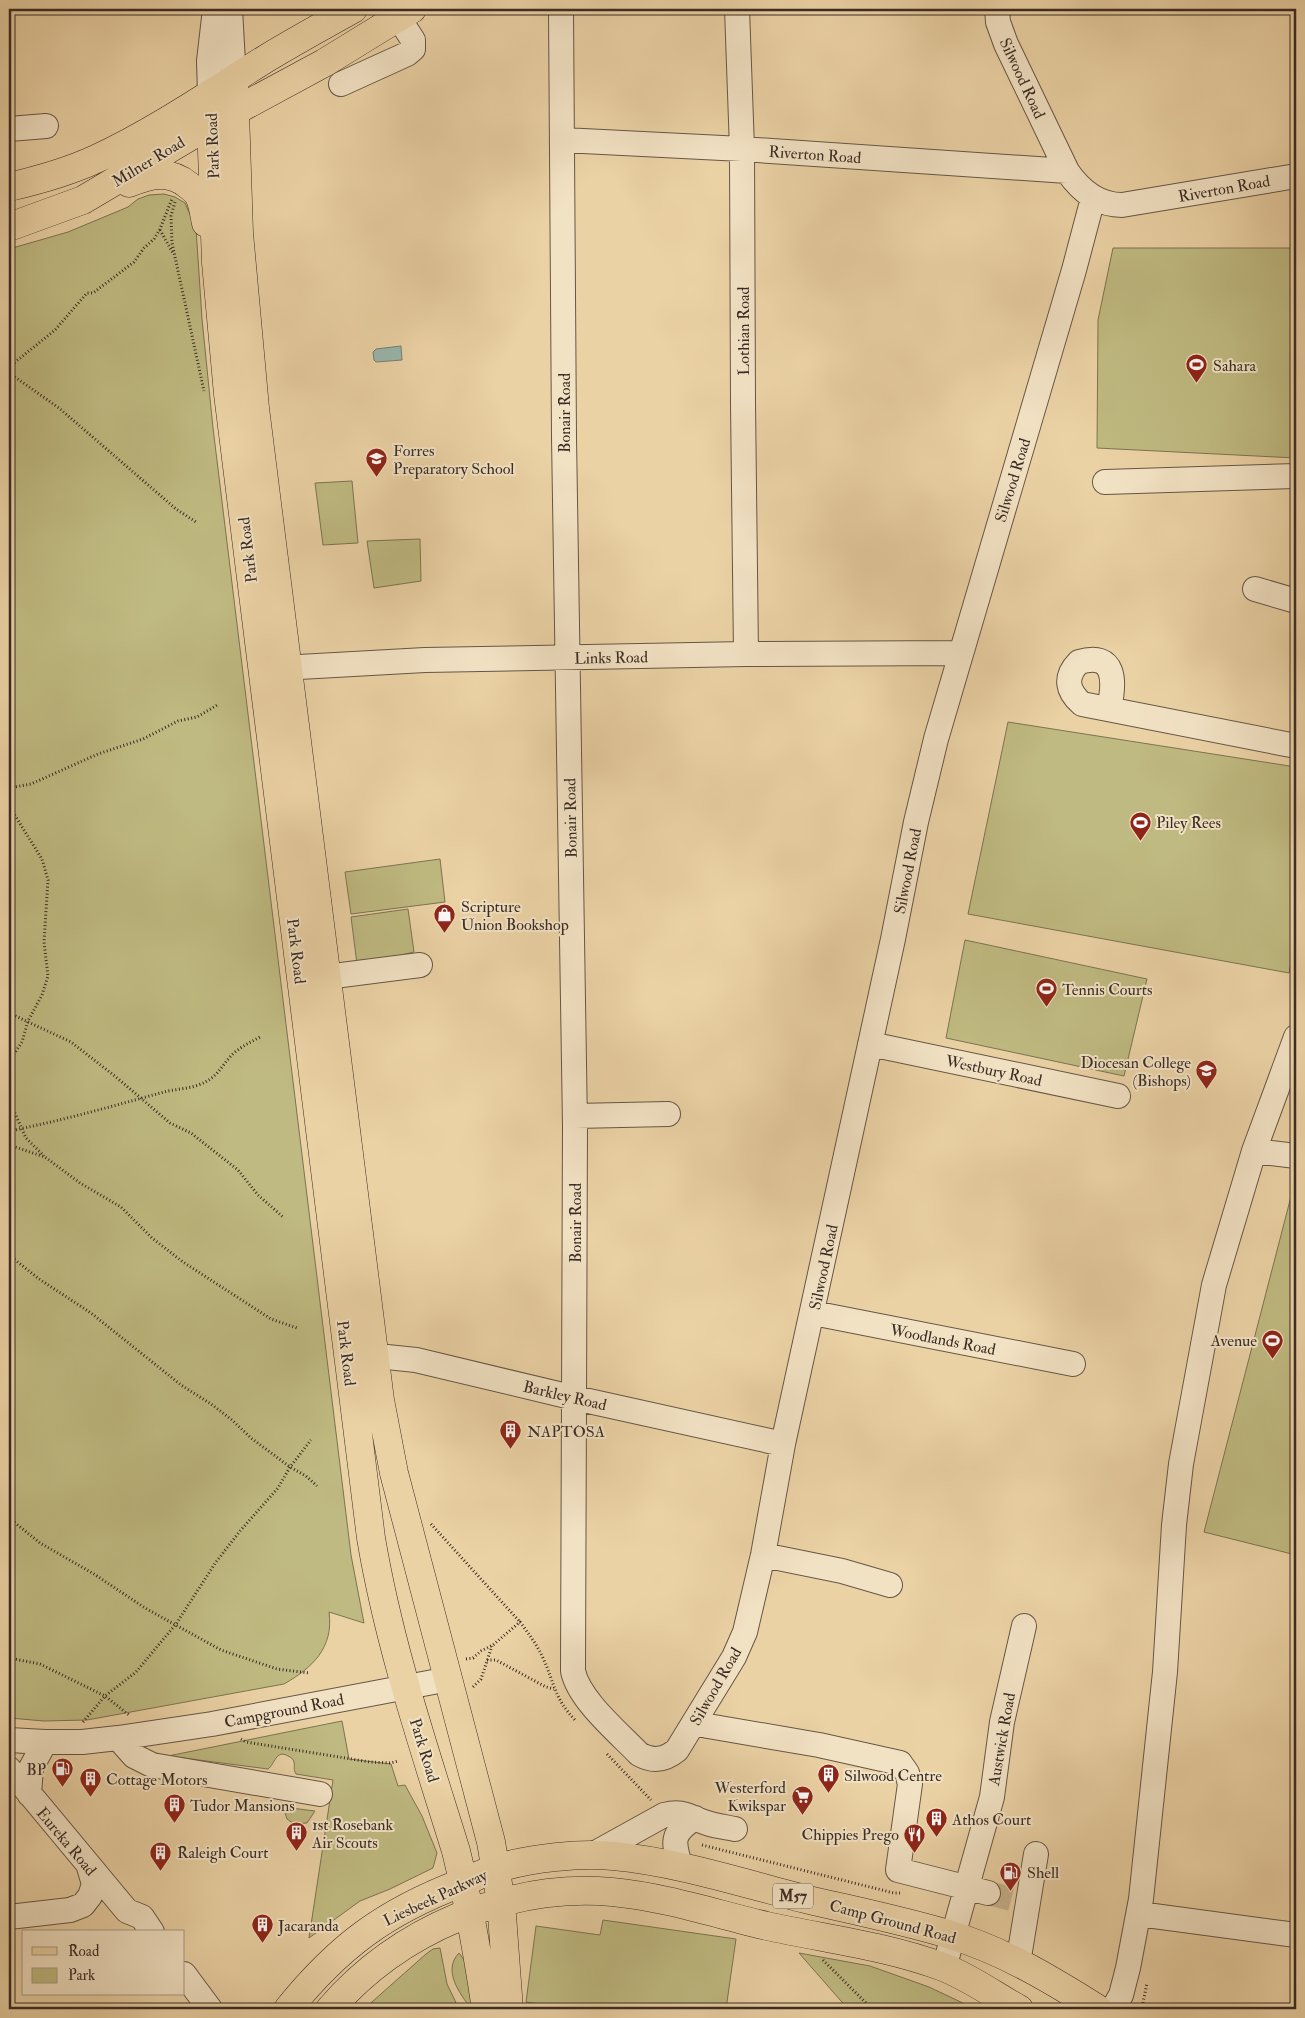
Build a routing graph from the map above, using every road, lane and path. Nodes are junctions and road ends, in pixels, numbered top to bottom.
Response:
1 (215, 9) edge
2 (230, 9) edge
3 (353, 9) edge
4 (561, 9) edge
5 (737, 9) edge
6 (997, 9) edge
7 (405, 13) edge
8 (234, 81) junction
9 (340, 84) dead end
10 (210, 94) junction
11 (234, 111) junction
12 (211, 124) junction
13 (46, 126) dead end
14 (9, 129) edge
15 (563, 140) junction
16 (742, 149) junction
17 (1067, 171) junction
18 (1296, 176) edge
19 (9, 187) edge
20 (173, 195) dead end
21 (1093, 198) junction
22 (83, 200) junction
23 (9, 227) edge
24 (160, 229) junction
25 (175, 257) dead end
26 (216, 263) junction
27 (9, 367) edge
28 (9, 373) edge
29 (1296, 476) edge
30 (1105, 482) dead end
31 (196, 522) dead end
32 (1255, 589) dead end
33 (1296, 601) edge
34 (746, 654) junction
35 (961, 654) junction
36 (568, 658) junction
37 (275, 670) junction
38 (219, 704) dead end
39 (1109, 708) dead end
40 (1296, 746) edge
41 (9, 788) edge
42 (9, 806) edge
43 (420, 964) dead end
44 (326, 977) junction
45 (9, 1013) edge
46 (28, 1021) junction
47 (260, 1037) dead end
48 (1296, 1037) edge
49 (870, 1044) junction
50 (12, 1056) junction
51 (9, 1061) edge
52 (9, 1069) edge
53 (1118, 1096) dead end
54 (142, 1099) junction
55 (9, 1100) edge
56 (668, 1114) dead end
57 (575, 1116) junction
58 (20, 1128) junction
59 (9, 1131) edge
60 (9, 1145) edge
61 (1254, 1150) junction
62 (1296, 1156) edge
63 (45, 1157) junction
64 (283, 1217) dead end
65 (9, 1255) edge
66 (813, 1313) junction
67 (297, 1328) dead end
68 (347, 1353) junction
69 (374, 1355) junction
70 (1073, 1364) dead end
71 (575, 1398) junction
72 (311, 1440) dead end
73 (783, 1444) junction
74 (290, 1467) junction
75 (317, 1486) dead end
76 (9, 1518) edge
77 (428, 1520) dead end
78 (763, 1555) junction
79 (890, 1585) dead end
80 (520, 1622) junction
81 (176, 1624) junction
82 (1024, 1626) dead end
83 (493, 1646) junction
84 (9, 1658) edge
85 (486, 1660) junction
86 (309, 1674) dead end
87 (457, 1677) junction
88 (405, 1687) junction
89 (105, 1696) junction
90 (131, 1717) dead end
91 (695, 1722) junction
92 (82, 1724) dead end
93 (118, 1738) junction
94 (239, 1738) dead end
95 (9, 1740) edge
96 (45, 1742) junction
97 (677, 1750) joint
98 (398, 1762) dead end
99 (9, 1769) edge
100 (29, 1794) junction
101 (320, 1794) dead end
102 (695, 1818) junction
103 (735, 1830) dead end
104 (1036, 1854) dead end
105 (590, 1856) junction
106 (89, 1867) junction
107 (496, 1868) junction
108 (682, 1868) junction
109 (463, 1882) junction
110 (977, 1890) junction
111 (501, 1902) junction
112 (471, 1914) junction
113 (1139, 1914) junction
114 (9, 1917) edge
115 (151, 1930) edge
116 (953, 1935) junction
117 (1296, 1935) edge
118 (823, 1961) dead end
119 (1018, 1963) junction
120 (944, 1968) junction
121 (185, 1975) edge
122 (210, 2009) edge
123 (288, 2009) edge
124 (330, 2009) edge
125 (486, 2009) edge
126 (509, 2009) edge
127 (872, 2009) edge
128 (1019, 2009) edge
129 (1098, 2009) edge
130 (1113, 2009) edge

1 - 10 street, Park Road
2 - 8 street, Park Road
3 - 8 main road, Milner Road
4 - 15 street, Bonair Road
5 - 16 street, Lothian Road
6 - 17 street, Silwood Road
7 - 9 street
7 - 11 main road, Milner Road
8 - 10 main road, Milner Road
8 - 11 main road, Park Road
10 - 12 main road, Park Road
10 - 19 main road, Milner Road
11 - 12 main road, Milner Road
11 - 37 main road, Park Road
12 - 22 main road, Milner Road
12 - 26 main road, Park Road
13 - 14 street
15 - 16 street, Riverton Road
15 - 36 street, Bonair Road
16 - 17 street, Riverton Road
16 - 34 street, Lothian Road
17 - 21 street, Silwood Road
18 - 21 street, Riverton Road
20 - 24 path
21 - 35 street, Silwood Road
22 - 23 main road, Milner Road
22 - 26 main road
24 - 25 path
24 - 27 path
26 - 37 main road, Park Road
28 - 31 path
29 - 30 street
32 - 33 street
34 - 35 street, Links Road
34 - 36 street, Links Road
35 - 49 street, Silwood Road
36 - 37 street, Links Road
36 - 57 street, Bonair Road
37 - 44 main road, Park Road
37 - 68 main road, Park Road
38 - 41 path
39 - 40 street
42 - 46 path
43 - 44 street
44 - 69 main road, Park Road
45 - 46 path
46 - 50 path
46 - 54 path
47 - 54 path
48 - 61 street
49 - 53 street, Westbury Road
49 - 66 street, Silwood Road
50 - 51 path
50 - 52 path
54 - 58 path
54 - 64 path
55 - 58 path
56 - 57 street
57 - 71 street, Bonair Road
58 - 59 path
58 - 63 path
60 - 63 path
61 - 62 street
61 - 113 street
63 - 67 path
65 - 74 path
66 - 70 street, Woodlands Road
66 - 73 street, Silwood Road
68 - 69 street, Barkley Road
68 - 88 main road, Park Road
69 - 71 street, Barkley Road
69 - 87 main road, Park Road
71 - 73 street, Barkley Road
71 - 97 street, Bonair Road
72 - 74 path
73 - 78 street, Silwood Road
74 - 75 path
74 - 81 path
76 - 81 path
77 - 80 path
78 - 79 street
78 - 91 street, Silwood Road
80 - 83 path
80 - 85 path
81 - 86 path
81 - 89 path
82 - 110 street, Austwick Road
83 - 85 path
83 - 87 path
84 - 89 path
85 - 87 path
87 - 88 street, Campground Road
87 - 107 main road, Park Road
88 - 93 street, Campground Road
88 - 109 main road, Park Road
89 - 90 path
89 - 92 path
91 - 97 street, Silwood Road
91 - 110 street
93 - 96 street, Campground Road
93 - 101 street
94 - 98 path
95 - 96 street, Campground Road
96 - 100 street
99 - 100 street, Eureka Road
100 - 106 street, Eureka Road
102 - 103 street
102 - 105 street
102 - 108 street
104 - 119 street
105 - 107 main road, Camp Ground Road / M57
105 - 108 main road, Camp Ground Road / M57
106 - 114 street
106 - 115 street, Eureka Road
107 - 109 main road, Liesbeek Parkway / M57
107 - 111 main road, Park Road
108 - 116 main road, Camp Ground Road / M57
109 - 112 main road, Park Road
109 - 123 main road, Liesbeek Parkway / M57
110 - 116 street, Austwick Road
111 - 112 main road, Liesbeek Parkway / M57
111 - 120 main road, Camp Ground Road / M57
111 - 126 main road, Park Road
112 - 124 main road, Liesbeek Parkway / M57
112 - 125 main road, Park Road
113 - 117 street
113 - 130 street
116 - 119 main road, Camp Ground Road / M57
116 - 120 street, Austwick Road
118 - 127 path
119 - 129 main road, Camp Ground Road / M57
120 - 128 main road, Camp Ground Road / M57
121 - 122 street

